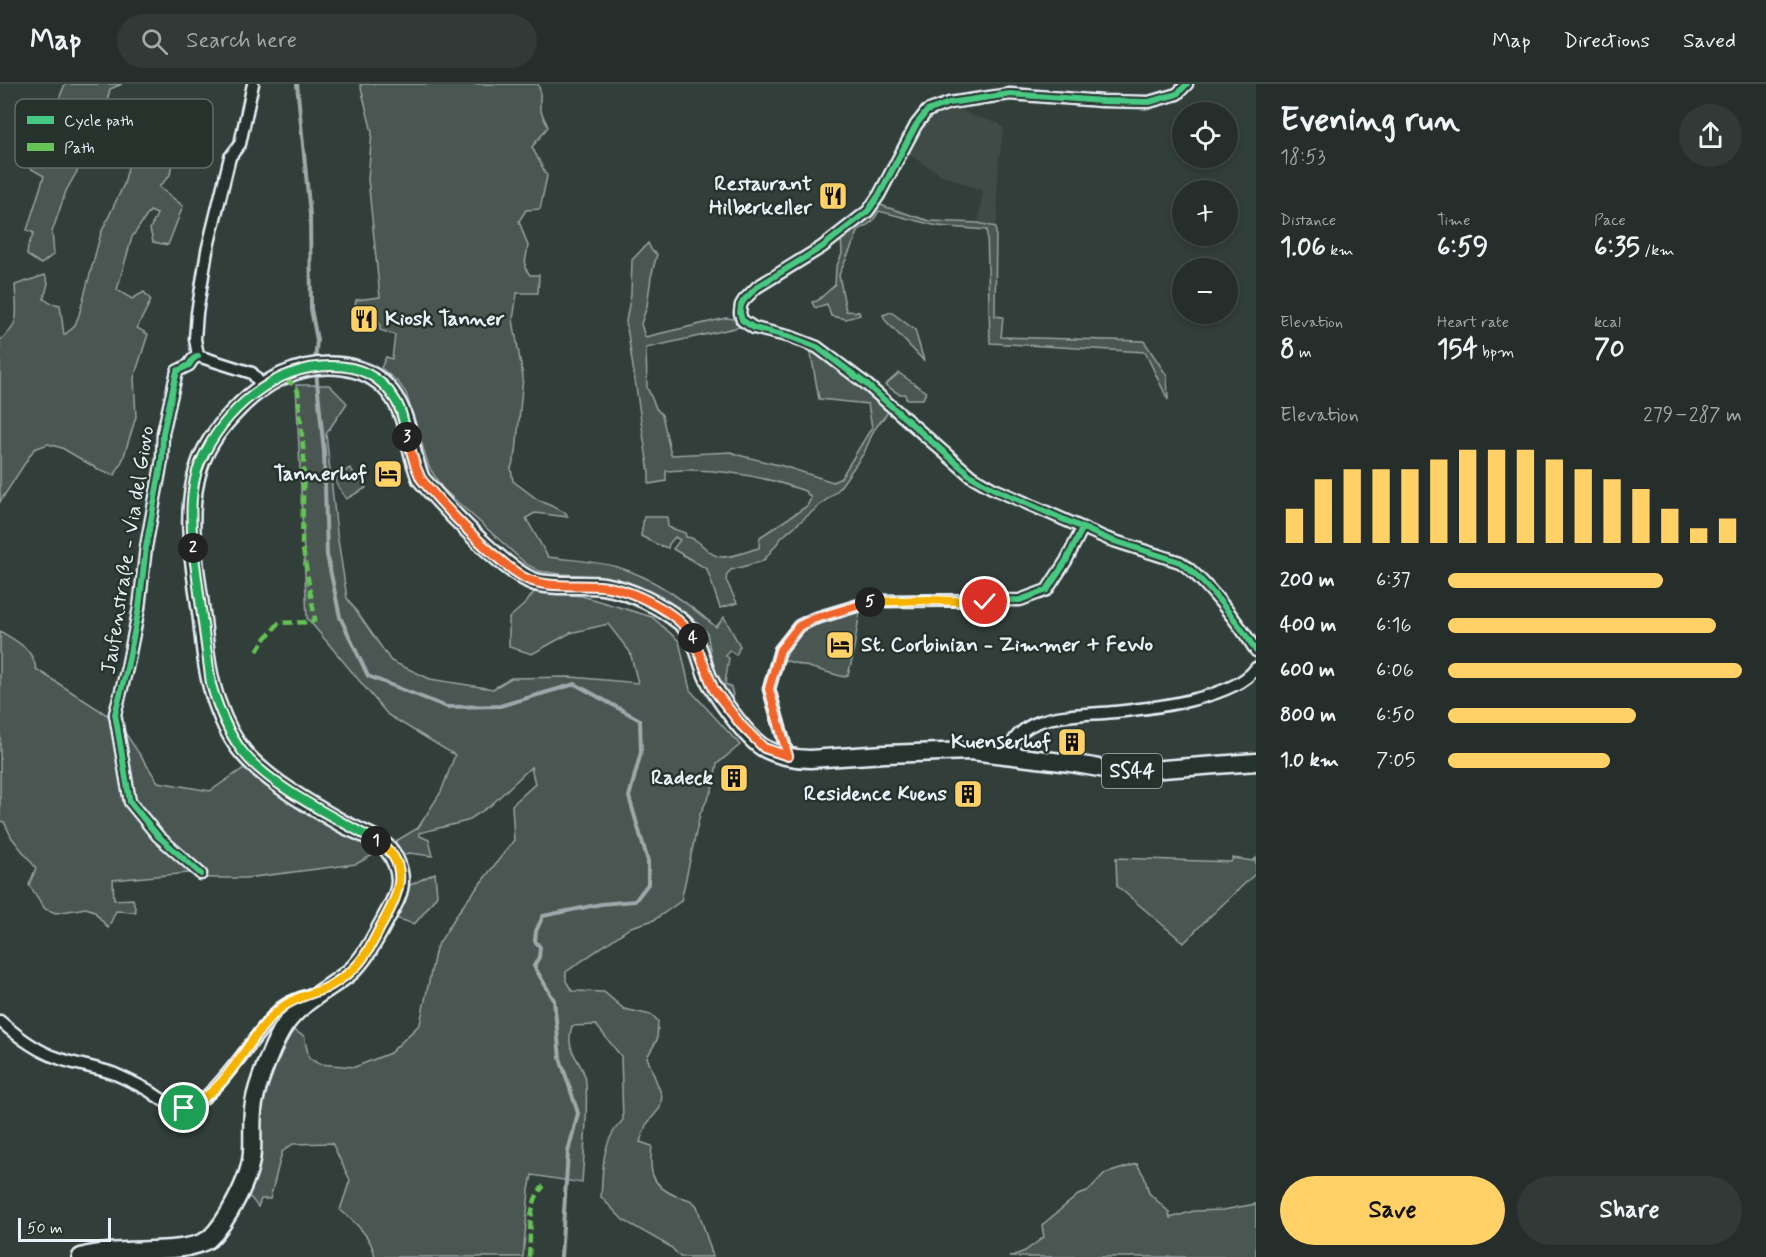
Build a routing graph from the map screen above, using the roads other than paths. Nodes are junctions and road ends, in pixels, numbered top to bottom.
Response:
1 (253, 84) edge
2 (1187, 84) edge
3 (198, 356) junction
4 (263, 387) junction
5 (1082, 529) junction
6 (1256, 651) edge
7 (1256, 668) edge
8 (1008, 754) junction
9 (788, 756) junction
10 (1256, 762) edge
11 (201, 874) dead end
12 (329, 987) junction
13 (0, 1021) edge
14 (81, 1257) edge

1 - 3 street
2 - 5 street
3 - 4 street
3 - 11 street, Jaufenstraße - Via del Giovo
4 - 9 main road, SS44
4 - 12 main road, SS44
5 - 6 street
5 - 9 street
7 - 8 street
8 - 9 main road, SS44
8 - 10 main road, SS44
12 - 13 street
12 - 14 main road, SS44

